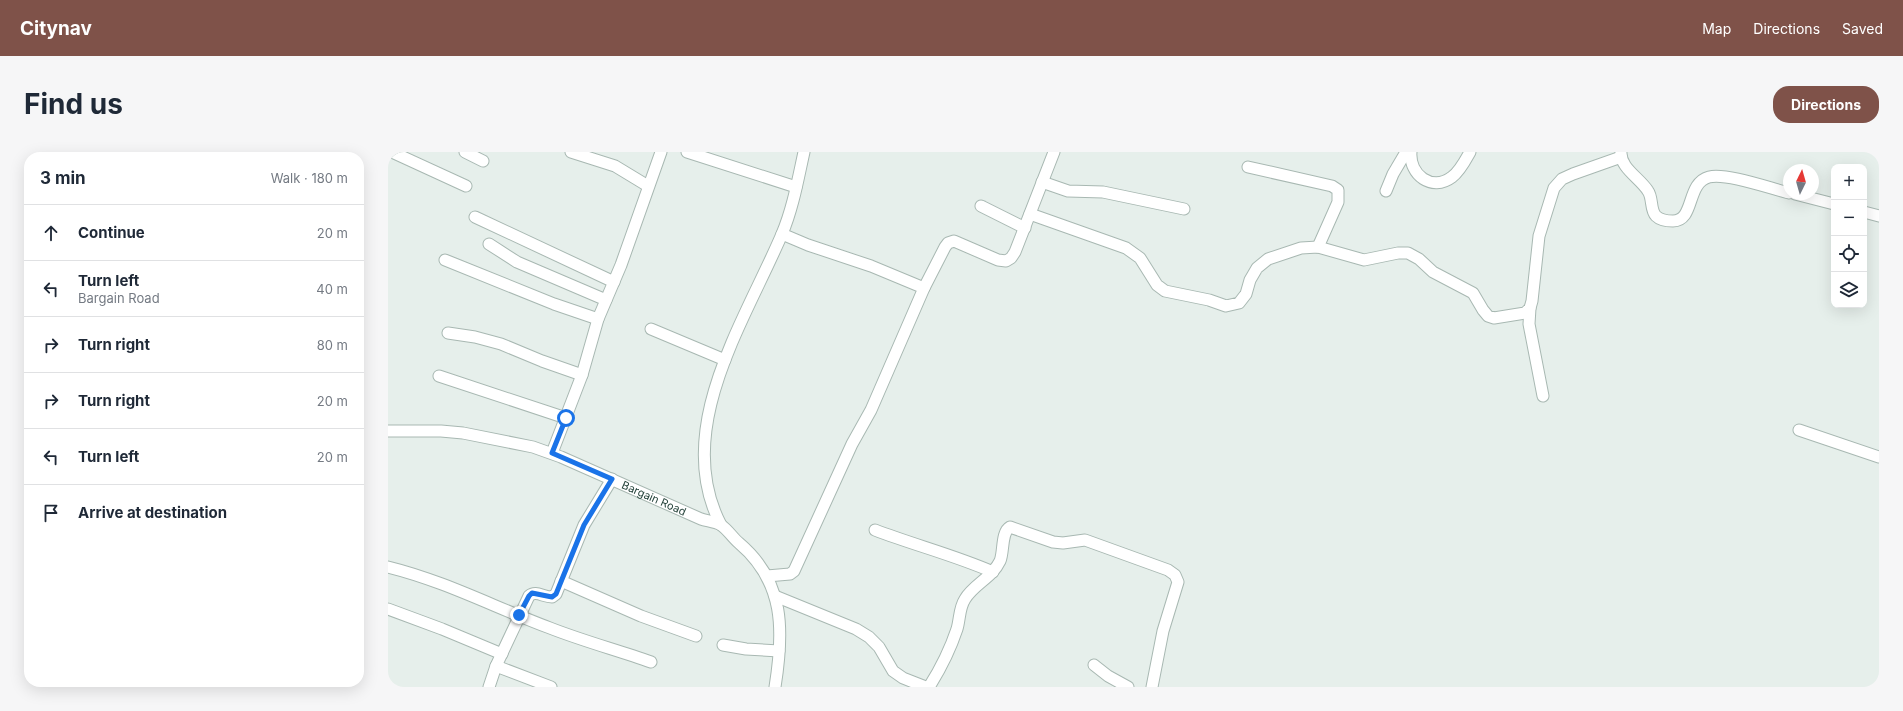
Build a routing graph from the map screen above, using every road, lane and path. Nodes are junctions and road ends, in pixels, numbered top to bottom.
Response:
1 (392, 152) edge
2 (465, 152) edge
3 (571, 152) edge
4 (661, 152) edge
5 (687, 152) edge
6 (804, 152) edge
7 (1054, 152) edge
8 (1406, 152) edge
9 (1412, 152) edge
10 (1470, 152) edge
11 (1621, 155) edge
12 (484, 161) dead end
13 (1248, 167) dead end
14 (1042, 182) junction
15 (466, 186) dead end
16 (648, 186) junction
17 (796, 187) junction
18 (1386, 191) dead end
19 (1783, 191) edge
20 (1818, 200) edge
21 (1831, 203) edge
22 (981, 206) dead end
23 (1184, 209) dead end
24 (1867, 213) edge
25 (1030, 214) junction
26 (1879, 216) edge
27 (475, 217) dead end
28 (1025, 228) junction
29 (782, 234) junction
30 (489, 244) dead end
31 (1318, 247) junction
32 (445, 260) dead end
33 (614, 282) junction
34 (924, 288) junction
35 (606, 300) junction
36 (1530, 308) junction
37 (598, 319) junction
38 (650, 329) dead end
39 (448, 333) dead end
40 (725, 360) junction
41 (582, 375) junction
42 (438, 376) dead end
43 (1543, 396) dead end
44 (566, 418) junction
45 (1799, 430) dead end
46 (388, 432) edge
47 (552, 453) junction
48 (1879, 457) edge
49 (612, 479) junction
50 (721, 525) junction
51 (875, 530) dead end
52 (388, 567) edge
53 (993, 572) junction
54 (767, 576) junction
55 (561, 581) junction
56 (776, 596) junction
57 (388, 609) edge
58 (519, 615) junction
59 (696, 636) dead end
60 (722, 645) dead end
61 (779, 651) junction
62 (502, 654) junction
63 (651, 662) dead end
64 (1094, 665) dead end
65 (496, 666) junction
66 (902, 682) edge
67 (489, 687) edge
68 (551, 687) edge
69 (776, 687) edge
70 (926, 687) edge
71 (929, 687) edge
72 (1128, 687) edge
73 (1152, 687) edge

1 - 15 street
2 - 12 street
3 - 16 street
4 - 16 street
5 - 17 street
6 - 17 street
7 - 14 street
8 - 18 street
9 - 10 street
11 - 19 street
11 - 36 street
13 - 31 street
14 - 23 street
14 - 25 street
16 - 33 street
17 - 29 street
20 - 21 street
22 - 28 street
24 - 26 street
25 - 28 street
25 - 31 street
27 - 33 street
28 - 34 street
29 - 34 street
29 - 40 street
30 - 35 street
31 - 36 street
32 - 37 street
33 - 35 street
34 - 54 street
35 - 37 street
36 - 43 street
37 - 41 street
38 - 40 street
39 - 41 street
40 - 50 street
41 - 44 street
42 - 44 street
44 - 47 street
45 - 48 street
46 - 47 street, Bargain Road
47 - 49 street, Bargain Road
49 - 50 street, Bargain Road
49 - 55 street
50 - 54 street, Bargain Road
51 - 53 street
52 - 58 street
53 - 71 street
53 - 73 street
54 - 56 street, Bargain Road
55 - 58 street
55 - 59 street
56 - 61 street, Bargain Road
56 - 66 street
57 - 62 street
58 - 62 street
58 - 63 street
60 - 61 street
61 - 69 street, Bargain Road
62 - 65 street
64 - 72 street
65 - 67 street
65 - 68 street
66 - 70 street

